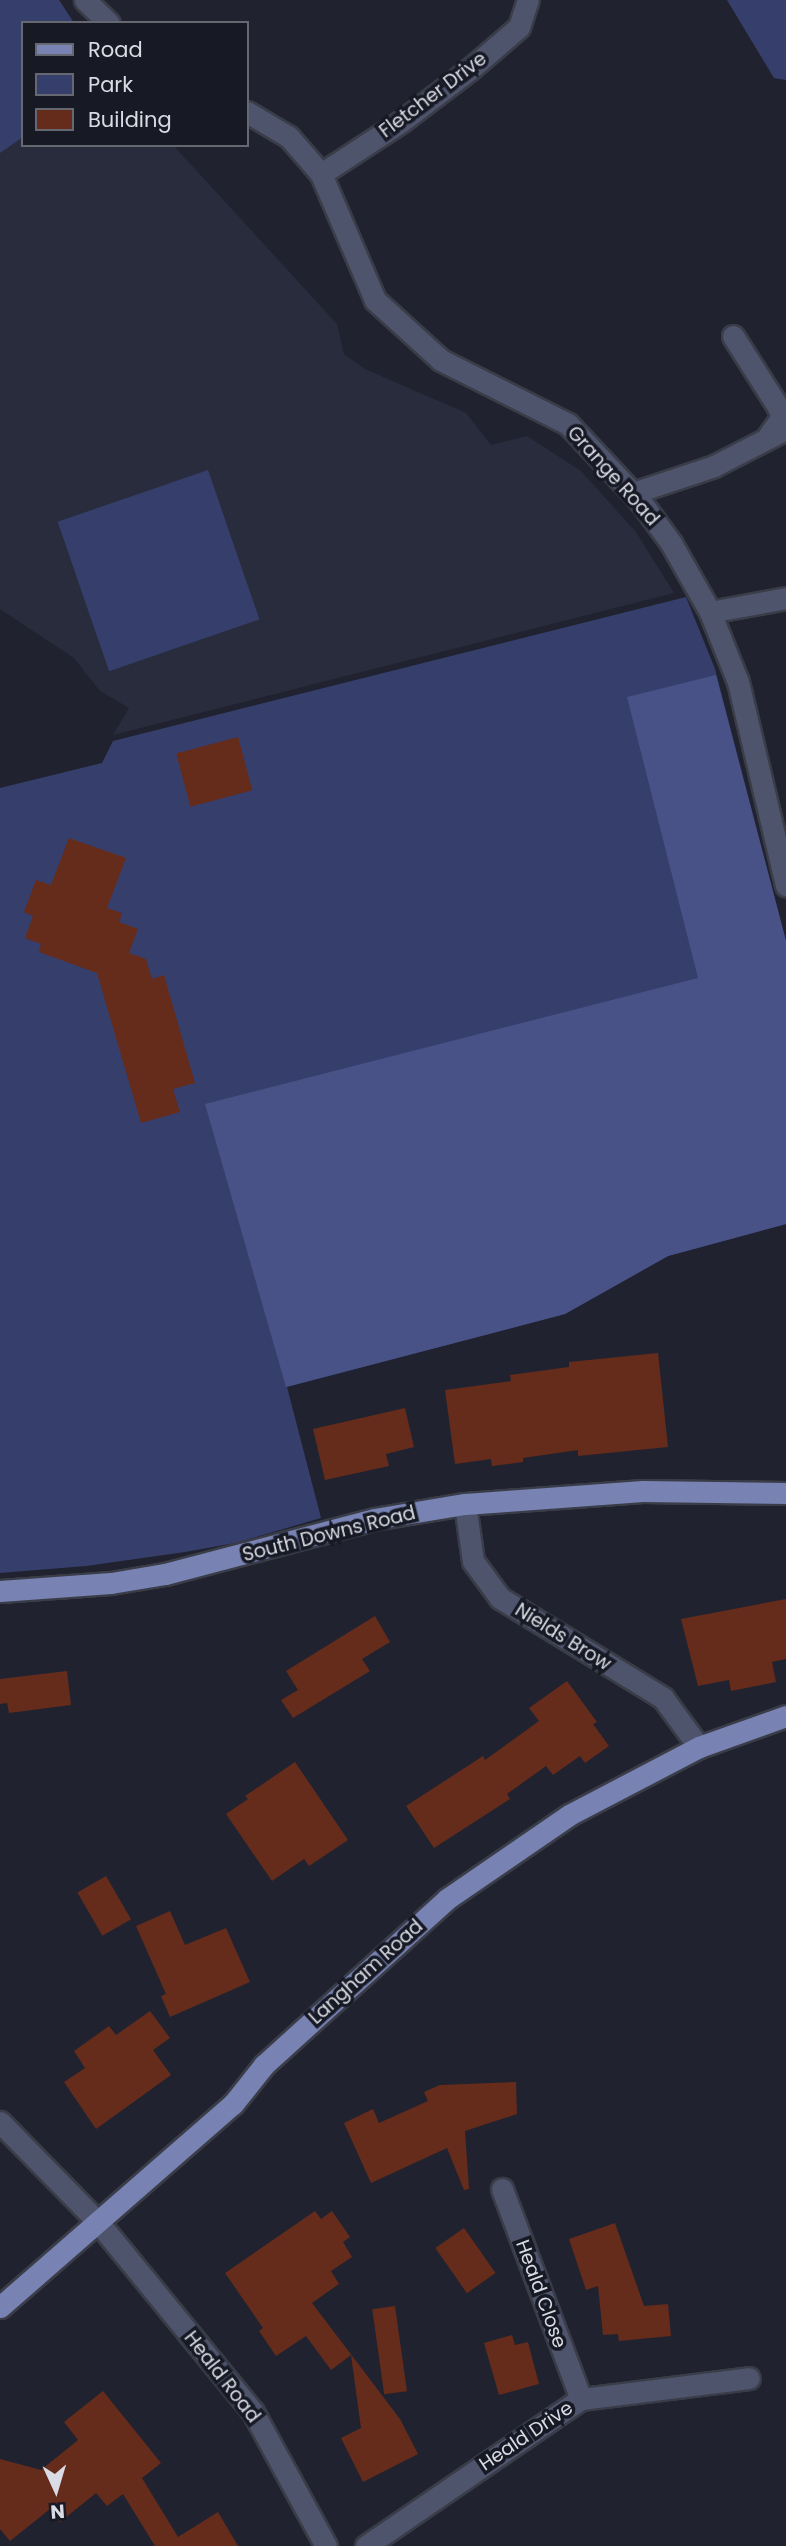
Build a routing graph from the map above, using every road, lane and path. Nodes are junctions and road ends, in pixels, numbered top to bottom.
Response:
1 (85, 0) edge
2 (528, 0) edge
3 (107, 21) edge
4 (248, 113) edge
5 (321, 174) junction
6 (733, 336) dead end
7 (777, 433) edge
8 (633, 493) junction
9 (786, 598) edge
10 (710, 612) junction
11 (786, 885) edge
12 (786, 1493) edge
13 (465, 1504) junction
14 (0, 1591) edge
15 (786, 1716) edge
16 (699, 1747) junction
17 (0, 2122) edge
18 (502, 2189) dead end
19 (98, 2222) junction
20 (0, 2306) edge
21 (749, 2378) dead end
22 (581, 2399) junction
23 (326, 2546) edge
24 (366, 2546) edge

1 - 3 street
2 - 5 street, Fletcher Drive
4 - 5 street, Grange Road
5 - 8 street, Grange Road
6 - 7 street
7 - 8 street
8 - 10 street, Grange Road
9 - 10 street
10 - 11 street, Grange Road
12 - 13 main road, South Downs Road
13 - 14 main road, South Downs Road
13 - 16 street, Nields Brow
15 - 16 main road, Langham Road
16 - 19 main road, Langham Road
17 - 19 street, Heald Road
18 - 22 street, Heald Close
19 - 20 main road, Langham Road
19 - 23 street, Heald Road
21 - 22 street, Heald Drive
22 - 24 street, Heald Drive

